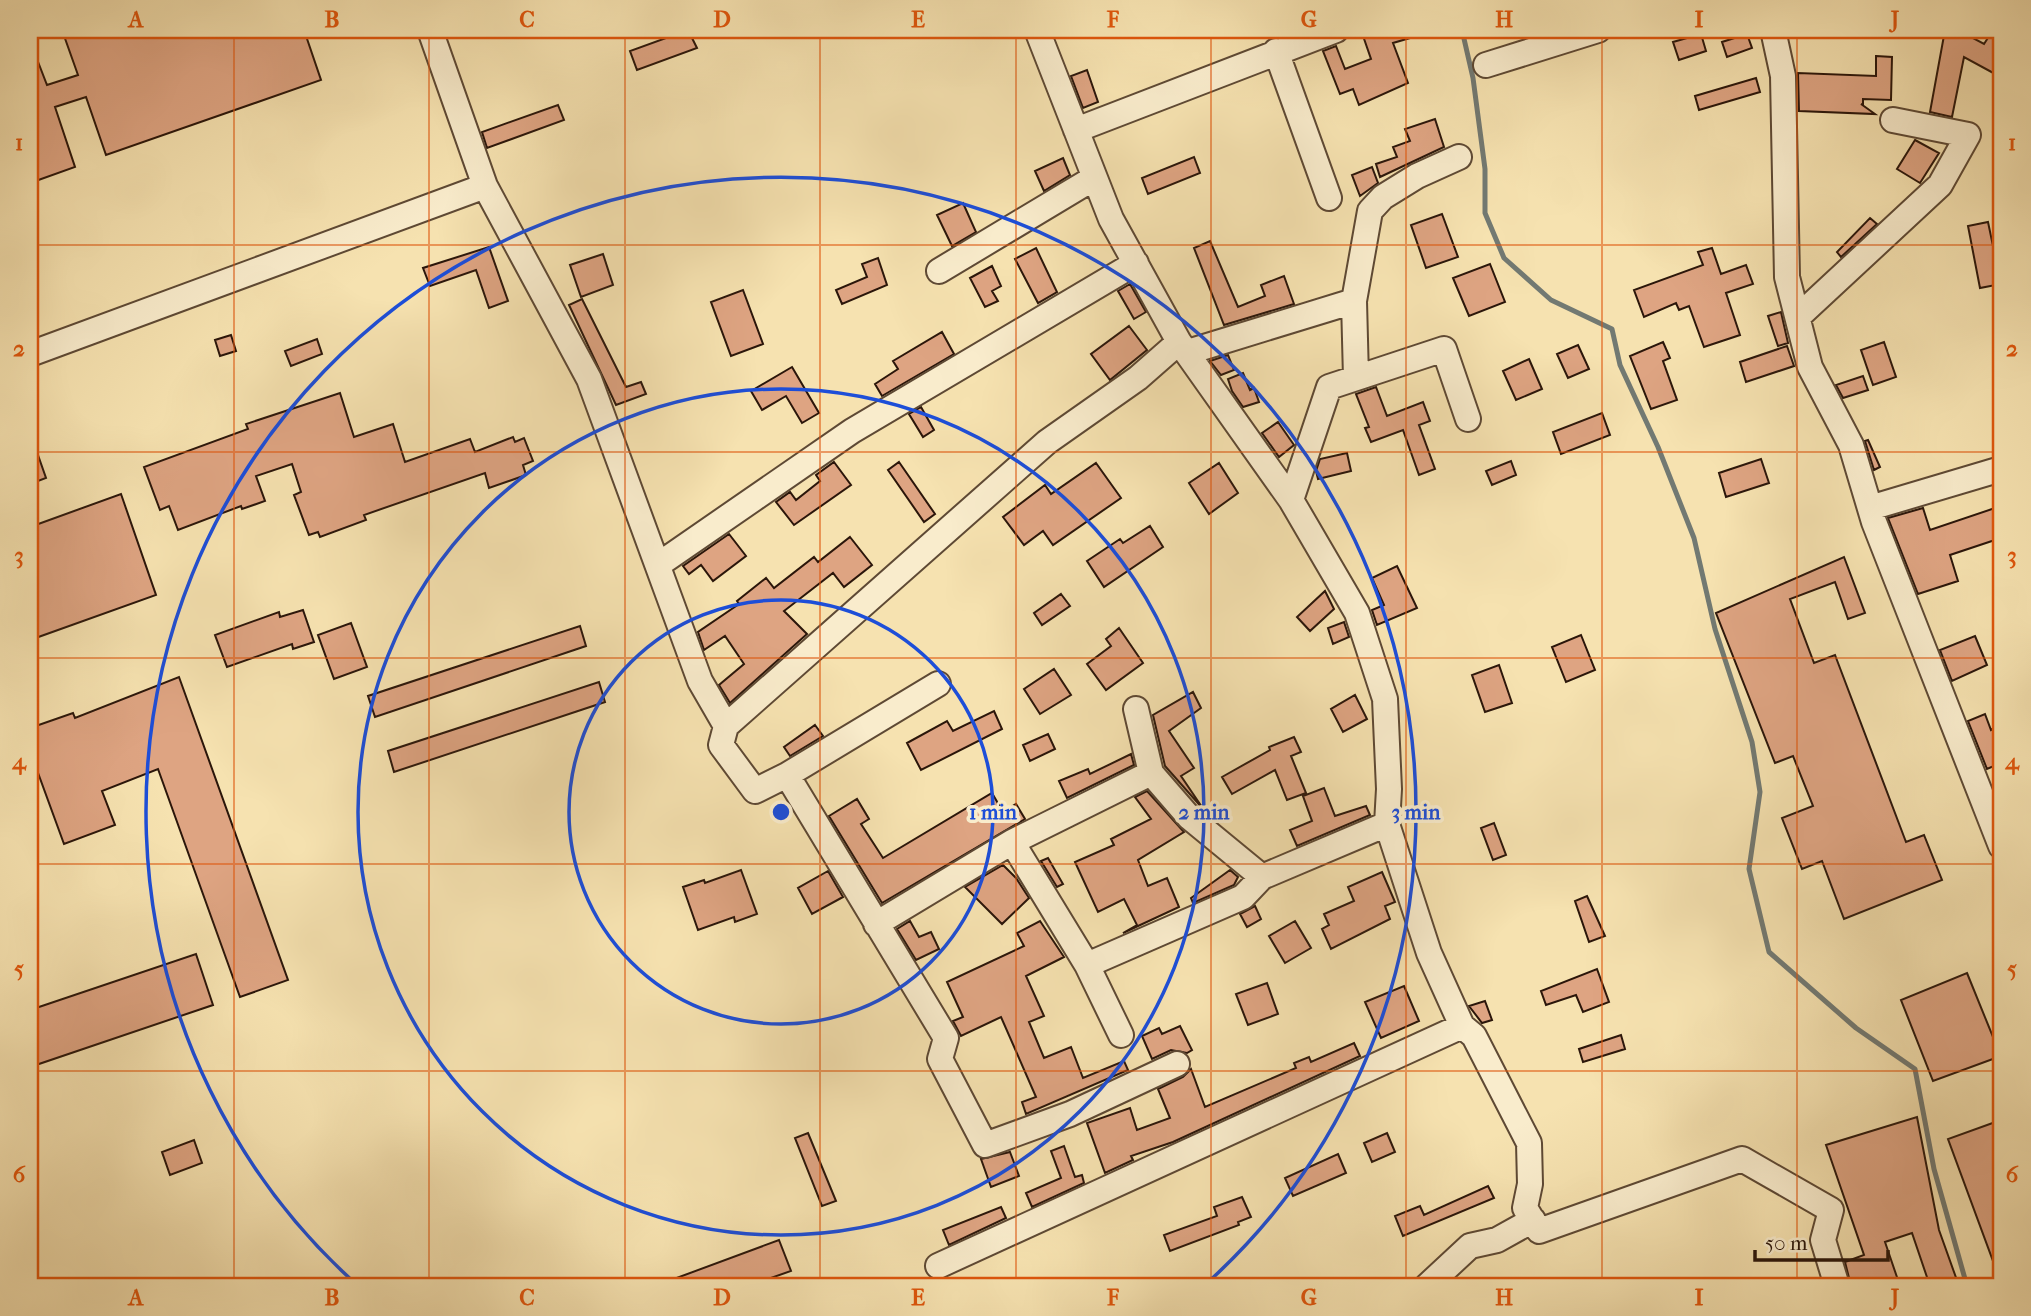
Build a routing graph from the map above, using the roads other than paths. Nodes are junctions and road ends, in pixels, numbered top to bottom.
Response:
1 (430, 30) edge
2 (1037, 30) edge
3 (1336, 30) edge
4 (1598, 30) edge
5 (1773, 30) edge
6 (1276, 51) junction
7 (1486, 65) dead end
8 (1893, 120) dead end
9 (1076, 131) junction
10 (1459, 157) dead end
11 (1094, 178) junction
12 (485, 186) junction
13 (1329, 198) dead end
14 (1136, 263) junction
15 (939, 271) dead end
16 (1354, 300) junction
17 (1799, 316) junction
18 (1183, 347) junction
19 (30, 354) edge
20 (1356, 378) junction
21 (1468, 419) dead end
22 (2001, 469) edge
23 (1291, 500) junction
24 (1870, 508) junction
25 (657, 565) junction
26 (938, 684) dead end
27 (1136, 709) dead end
28 (726, 726) junction
29 (1151, 773) junction
30 (787, 775) junction
31 (1387, 824) junction
32 (1012, 842) junction
33 (2001, 846) edge
34 (1262, 877) junction
35 (876, 924) junction
36 (1087, 965) junction
37 (1462, 1026) junction
38 (1121, 1035) dead end
39 (1177, 1064) dead end
40 (1533, 1220) junction
41 (939, 1266) dead end
42 (1427, 1286) edge
43 (1836, 1286) edge

1 - 12 street
2 - 9 street
3 - 6 street
4 - 7 street
5 - 17 street
6 - 9 street
6 - 13 street
8 - 17 street
9 - 11 street
10 - 16 street
11 - 14 street
11 - 15 street
12 - 19 street
12 - 25 street
14 - 18 street
14 - 25 street
16 - 18 street
16 - 20 street
17 - 24 street
18 - 23 street
18 - 28 street
20 - 21 street
20 - 23 street
22 - 24 street
23 - 31 street
24 - 33 street
25 - 28 street
26 - 30 street
27 - 29 street
28 - 30 street
29 - 32 street
29 - 34 street
30 - 35 street
31 - 34 street
31 - 37 street
32 - 35 street
32 - 36 street
34 - 36 street
35 - 39 street
36 - 38 street
37 - 40 street
37 - 41 street
40 - 42 street
40 - 43 street

